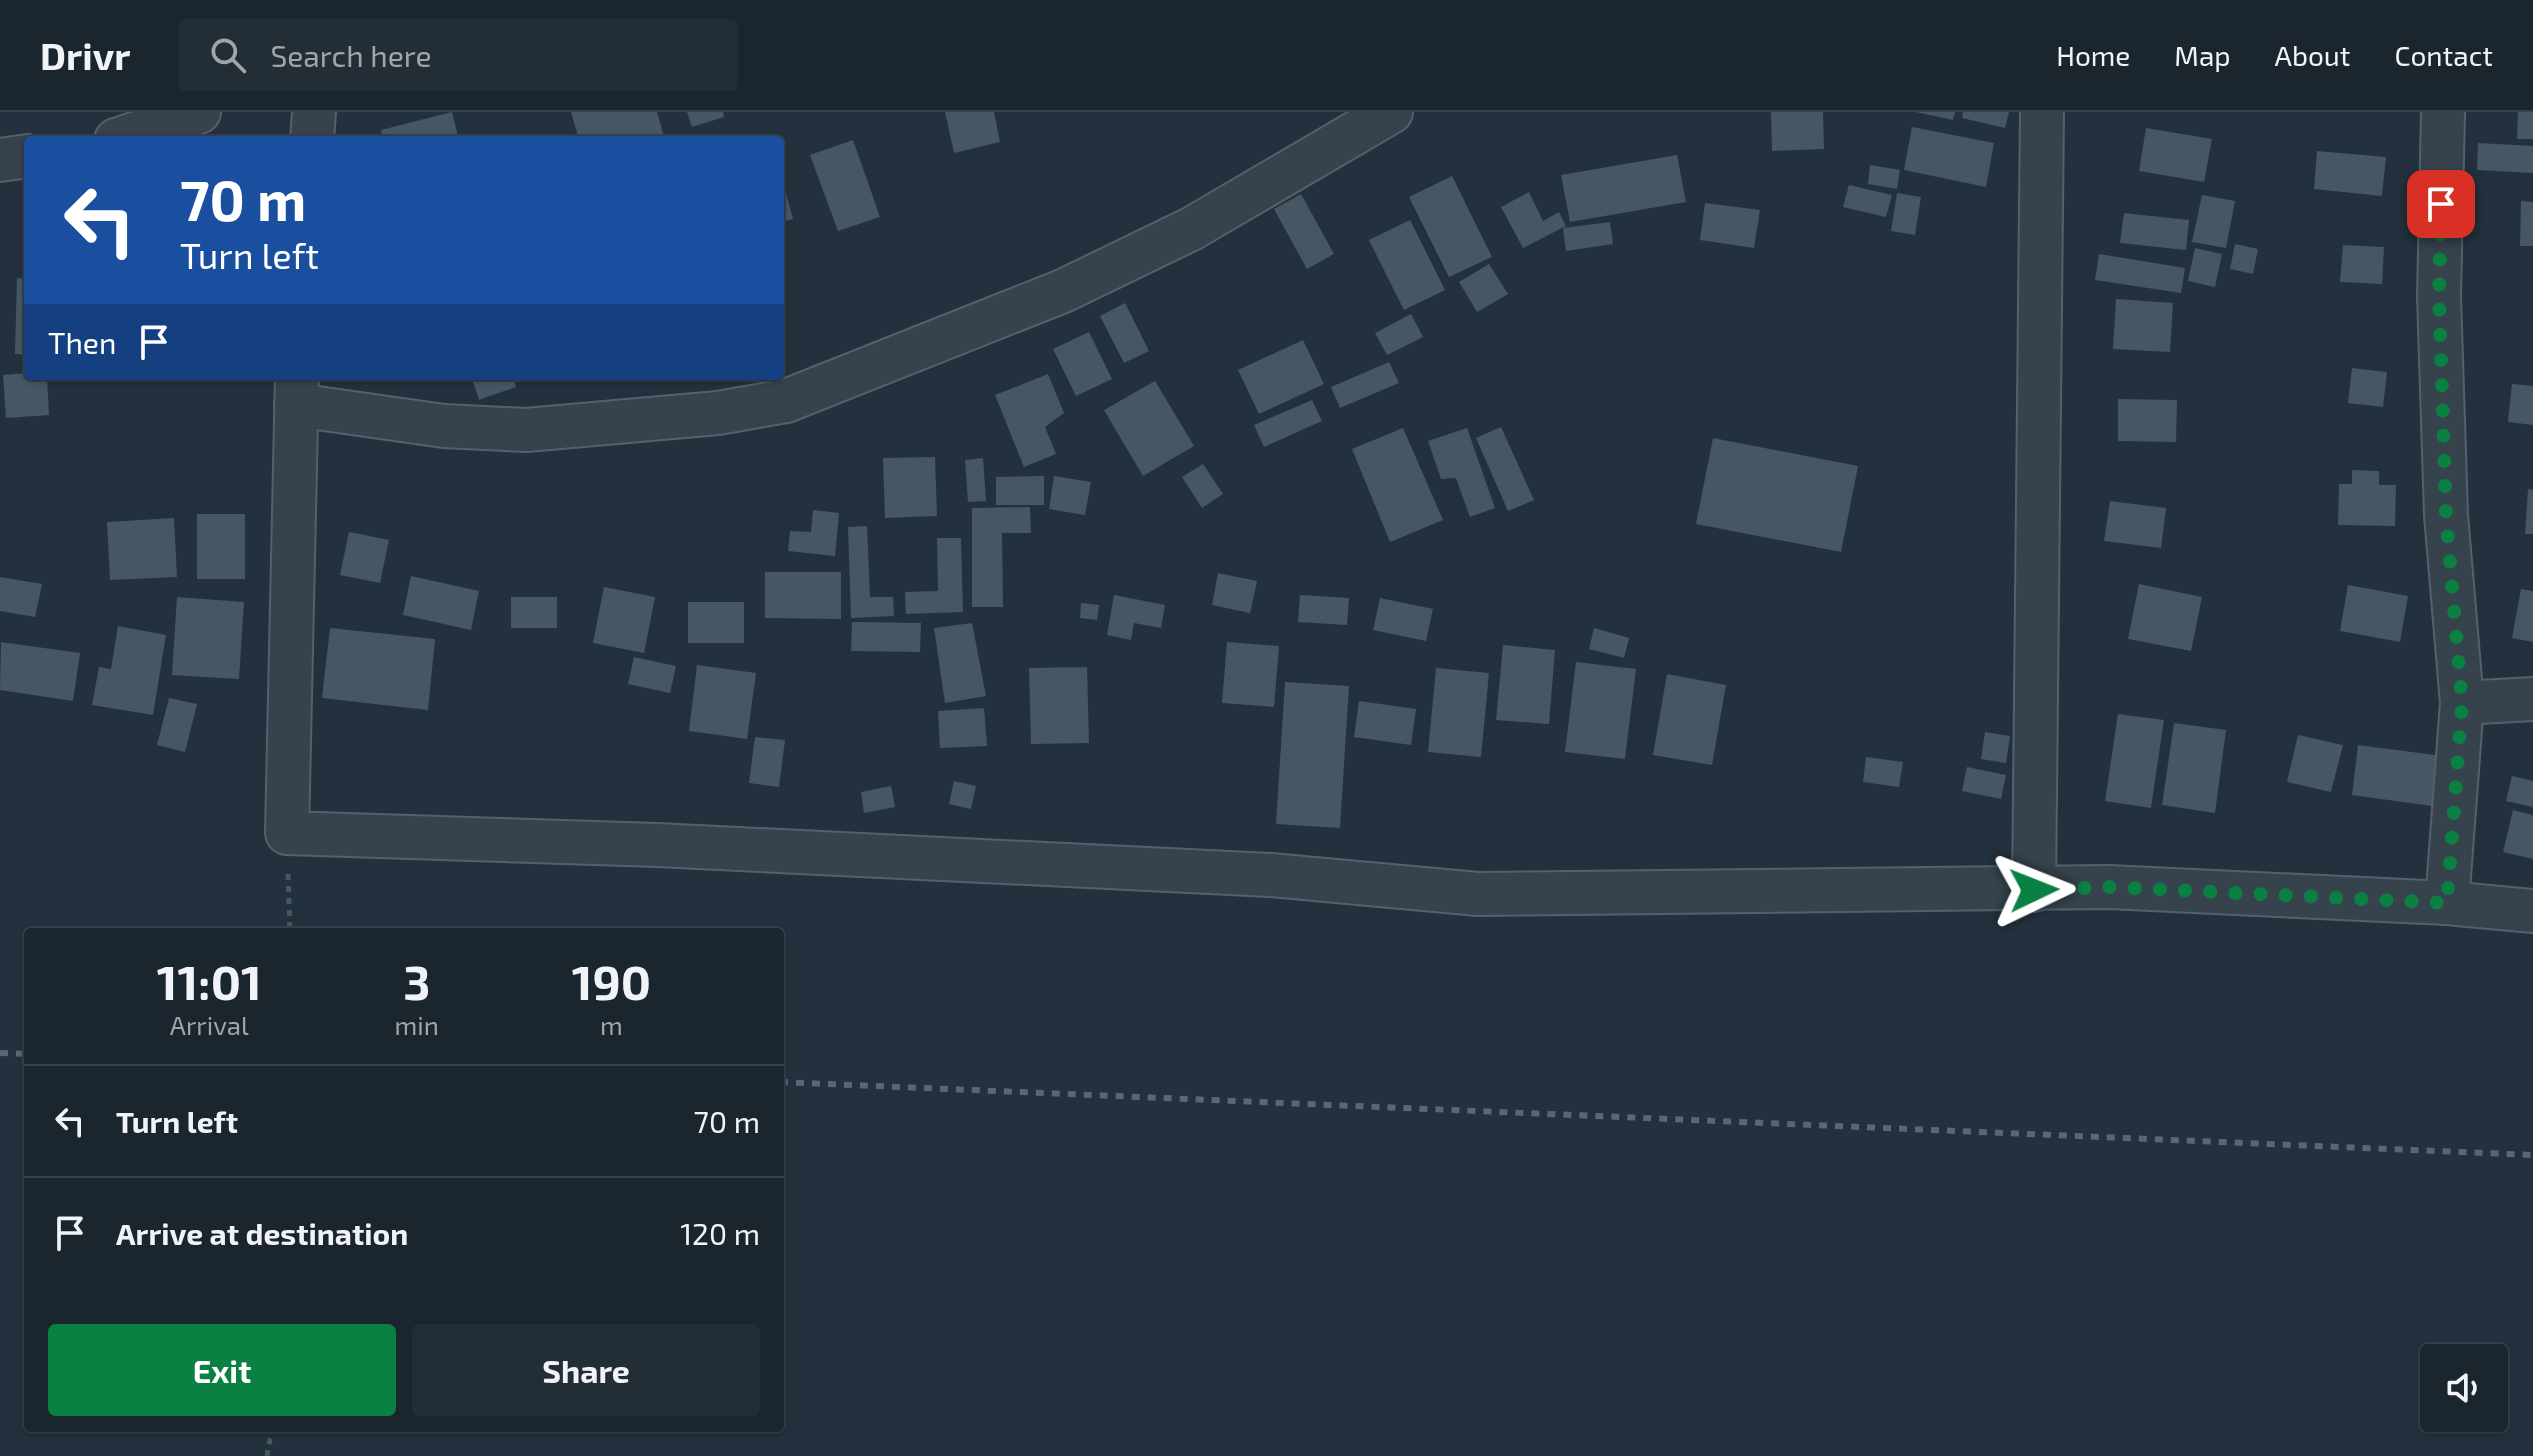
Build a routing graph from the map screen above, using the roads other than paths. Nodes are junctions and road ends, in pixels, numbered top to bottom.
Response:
1 (199, 112) edge
2 (314, 112) edge
3 (1391, 112) edge
4 (2042, 112) edge
5 (2443, 112) edge
6 (128, 136) edge
7 (312, 136) edge
8 (24, 157) edge
9 (0, 160) edge
10 (297, 390) edge
11 (2533, 699) edge
12 (2462, 703) junction
13 (2034, 890) junction
14 (2447, 903) junction
15 (2533, 911) edge

1 - 6 street
2 - 7 street
3 - 10 street
4 - 13 street
5 - 12 street
8 - 9 street
10 - 13 street
11 - 12 street
12 - 14 street
13 - 14 street
14 - 15 street

